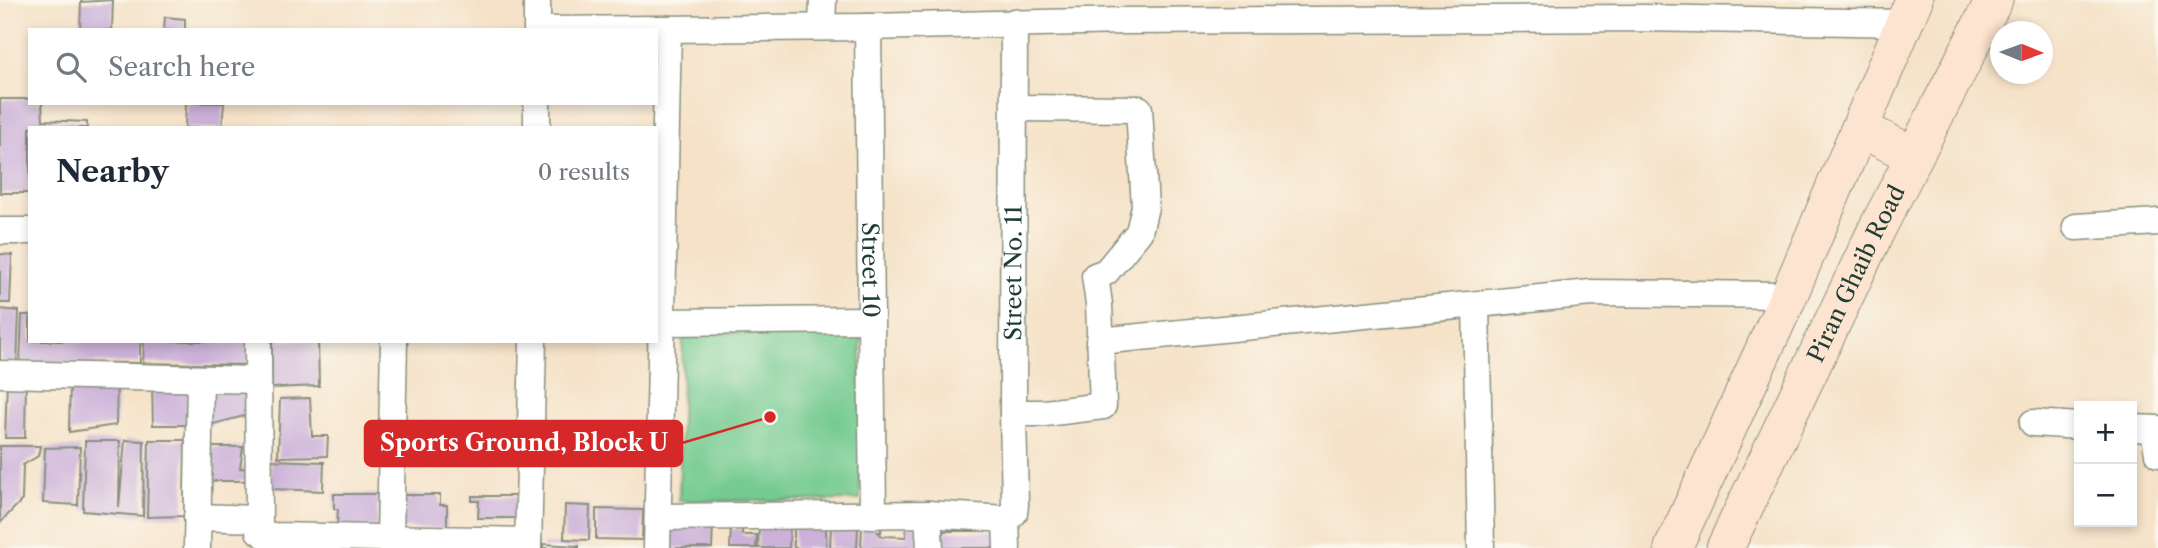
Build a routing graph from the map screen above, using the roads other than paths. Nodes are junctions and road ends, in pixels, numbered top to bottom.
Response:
1 (537, 0) edge
2 (823, 0) edge
3 (1994, 0) edge
4 (1125, 10) edge
5 (1438, 10) edge
6 (1726, 10) edge
7 (1909, 12) edge
8 (1014, 22) junction
9 (822, 27) junction
10 (868, 27) junction
11 (537, 28) edge
12 (658, 29) edge
13 (668, 29) junction
14 (537, 105) edge
15 (1015, 108) junction
16 (537, 126) edge
17 (1860, 128) junction
18 (1914, 156) junction
19 (2158, 222) edge
20 (2076, 228) dead end
21 (0, 231) edge
22 (28, 232) edge
23 (1789, 295) junction
24 (1476, 304) junction
25 (870, 320) junction
26 (663, 322) junction
27 (1099, 341) junction
28 (258, 343) edge
29 (394, 343) edge
30 (533, 343) edge
31 (0, 374) edge
32 (200, 379) junction
33 (258, 380) junction
34 (1013, 413) junction
35 (2033, 423) dead end
36 (2074, 426) edge
37 (1717, 452) junction
38 (1760, 474) junction
39 (929, 513) junction
40 (873, 515) junction
41 (197, 517) junction
42 (658, 517) junction
43 (258, 519) junction
44 (1006, 519) junction
45 (390, 539) junction
46 (528, 545) edge
47 (197, 548) edge
48 (657, 548) edge
49 (930, 548) edge
50 (1007, 548) edge
51 (1481, 548) edge
52 (1673, 548) edge
53 (1725, 548) edge

1 - 11 street
2 - 9 street
3 - 18 main road, Piran Ghaib Road
4 - 5 street
4 - 8 street
5 - 6 street
6 - 7 street
7 - 17 main road
8 - 10 street
8 - 15 street, Street No. 11
9 - 10 street
9 - 13 street
10 - 25 street, Street 10
12 - 13 street
13 - 26 street
14 - 16 street
15 - 27 street
15 - 34 street, Street No. 11
17 - 18 main road
17 - 23 main road
18 - 38 main road, Piran Ghaib Road
19 - 20 street
21 - 22 street
23 - 24 street
23 - 37 main road
24 - 27 street
24 - 51 street
25 - 26 street
25 - 40 street, Street 10
26 - 42 street
27 - 34 street
28 - 33 street
29 - 45 street
30 - 46 street
31 - 32 street
32 - 33 street
32 - 41 street
33 - 43 street
34 - 44 street, Street No. 11
35 - 36 street
37 - 38 main road
37 - 52 main road
38 - 53 main road, Piran Ghaib Road
39 - 40 street
39 - 44 street
39 - 49 street
40 - 42 street
41 - 43 street
41 - 47 street
42 - 48 street
43 - 45 street
44 - 50 street, Street No. 11
45 - 46 street

